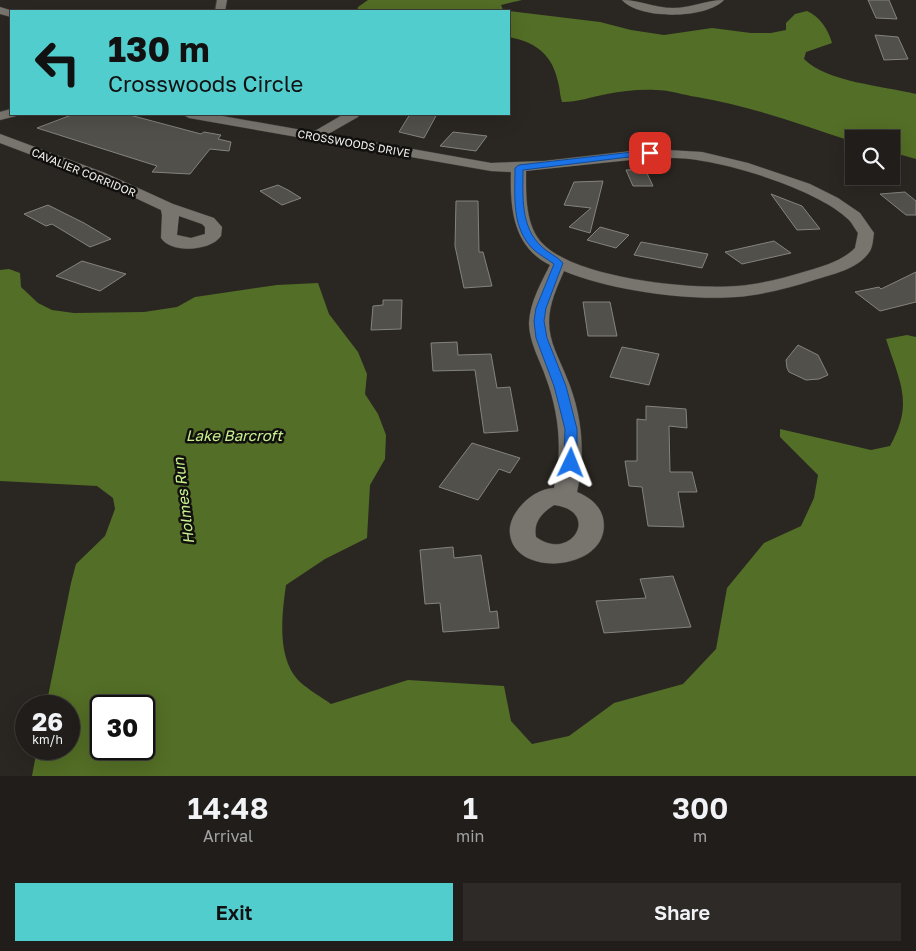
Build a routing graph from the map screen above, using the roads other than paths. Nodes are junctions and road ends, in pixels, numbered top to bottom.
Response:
1 (627, 0) edge
2 (719, 0) edge
3 (195, 115) edge
4 (351, 115) edge
5 (315, 136) junction
6 (0, 138) edge
7 (519, 168) junction
8 (167, 207) dead end
9 (559, 263) junction
10 (564, 496) dead end

1 - 2 street
3 - 5 street, CROSSWOODS DRIVE
4 - 5 street
5 - 7 street, CROSSWOODS DRIVE
6 - 8 street, CAVALIER CORRIDOR
7 - 9 street, CROSSWOODS DRIVE
7 - 9 street, CROSSWOODS DRIVE
9 - 10 street

